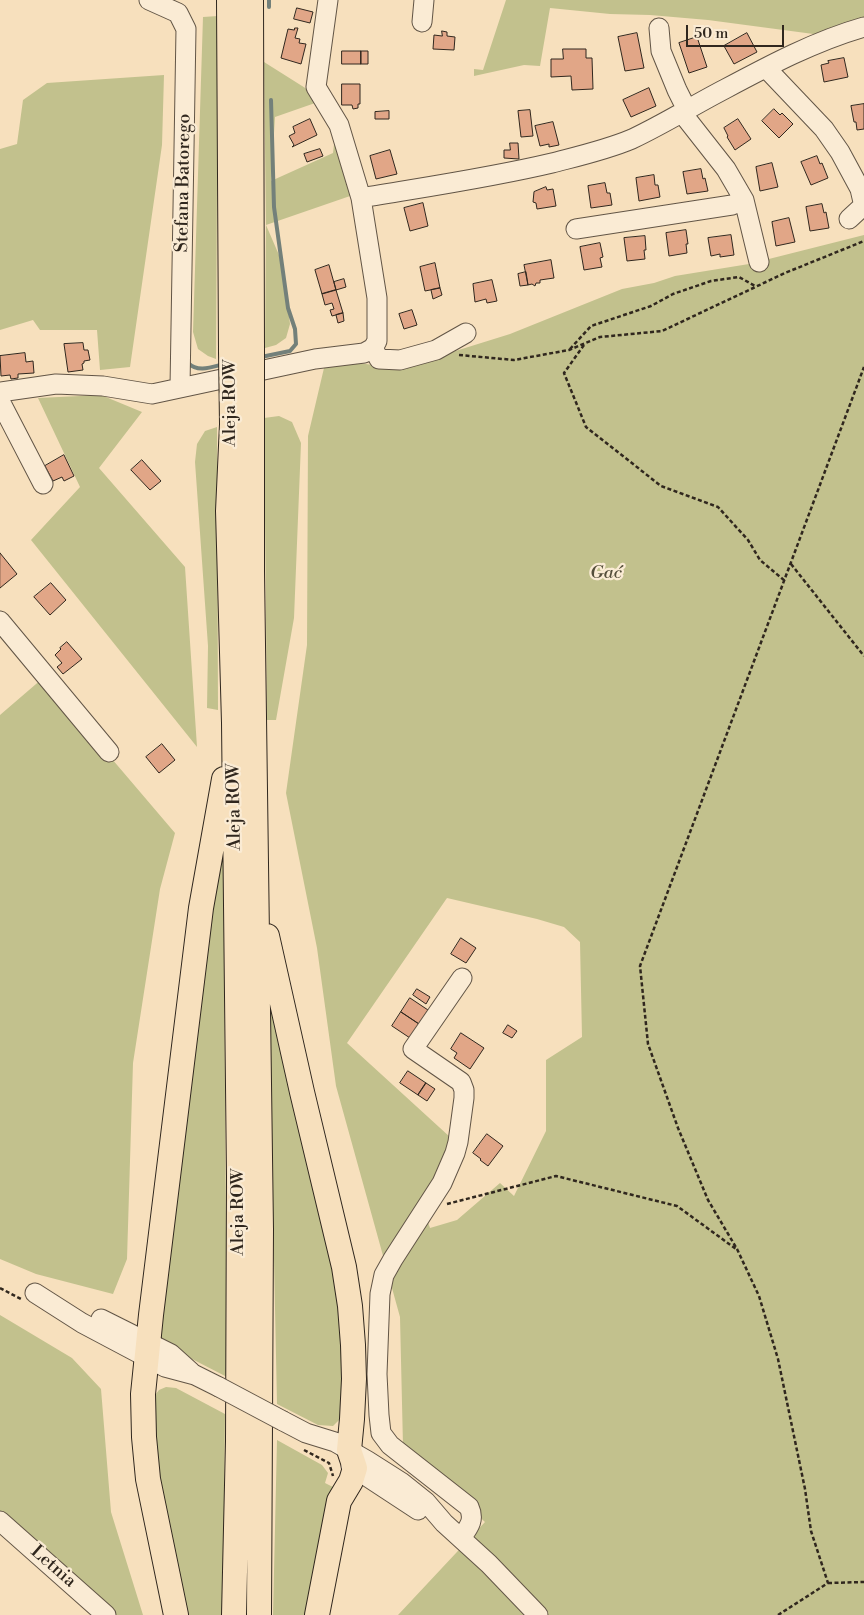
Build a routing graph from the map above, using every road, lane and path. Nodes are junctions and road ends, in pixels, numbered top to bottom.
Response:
1 (149, 0) edge
2 (229, 0) edge
3 (251, 0) edge
4 (328, 0) edge
5 (424, 0) edge
6 (422, 22) dead end
7 (864, 27) edge
8 (659, 28) dead end
9 (766, 68) junction
10 (684, 112) junction
11 (361, 198) junction
12 (744, 200) junction
13 (849, 219) dead end
14 (576, 229) dead end
15 (864, 241) edge
16 (759, 262) dead end
17 (756, 286) junction
18 (466, 333) dead end
19 (585, 344) junction
20 (373, 348) junction
21 (242, 349) junction
22 (436, 350) junction
23 (569, 350) junction
24 (864, 367) edge
25 (180, 387) junction
26 (0, 392) edge
27 (0, 401) edge
28 (242, 422) junction
29 (43, 484) dead end
30 (791, 564) junction
31 (785, 581) junction
32 (0, 621) edge
33 (864, 656) edge
34 (234, 723) junction
35 (109, 752) dead end
36 (257, 892) junction
37 (462, 978) dead end
38 (423, 1213) junction
39 (737, 1250) junction
40 (148, 1350) junction
41 (352, 1459) junction
42 (0, 1521) edge
43 (461, 1538) junction
44 (864, 1582) edge
45 (828, 1583) junction
46 (106, 1615) edge
47 (176, 1615) edge
48 (234, 1615) edge
49 (259, 1615) edge
50 (317, 1615) edge
51 (538, 1615) edge
52 (778, 1615) edge

1 - 25 street, Stefana Batorego
2 - 21 main road, Aleja ROW
3 - 21 main road, Aleja ROW
4 - 11 street
5 - 6 street
7 - 9 street
8 - 10 street
9 - 10 street
9 - 13 street
10 - 11 street
10 - 12 street
11 - 20 street
12 - 14 street
12 - 16 street
15 - 17 path
17 - 19 path
17 - 23 path
18 - 22 street
19 - 23 path
19 - 31 path
20 - 22 street
20 - 25 street
21 - 28 main road, Aleja ROW, bridge
22 - 23 path
24 - 30 path
25 - 26 street
27 - 29 street
28 - 34 main road, Aleja ROW
28 - 36 main road, Aleja ROW
30 - 31 path
30 - 33 path
31 - 39 path
32 - 35 street
34 - 40 main road
34 - 48 main road, Aleja ROW
36 - 41 main road
36 - 49 main road, Aleja ROW
37 - 38 street
38 - 39 path
38 - 43 street
39 - 45 path
40 - 40 street
40 - 41 street, bridge
40 - 47 main road
41 - 43 street
41 - 50 main road
42 - 46 street, Letnia
43 - 51 street
44 - 45 path
45 - 52 path

